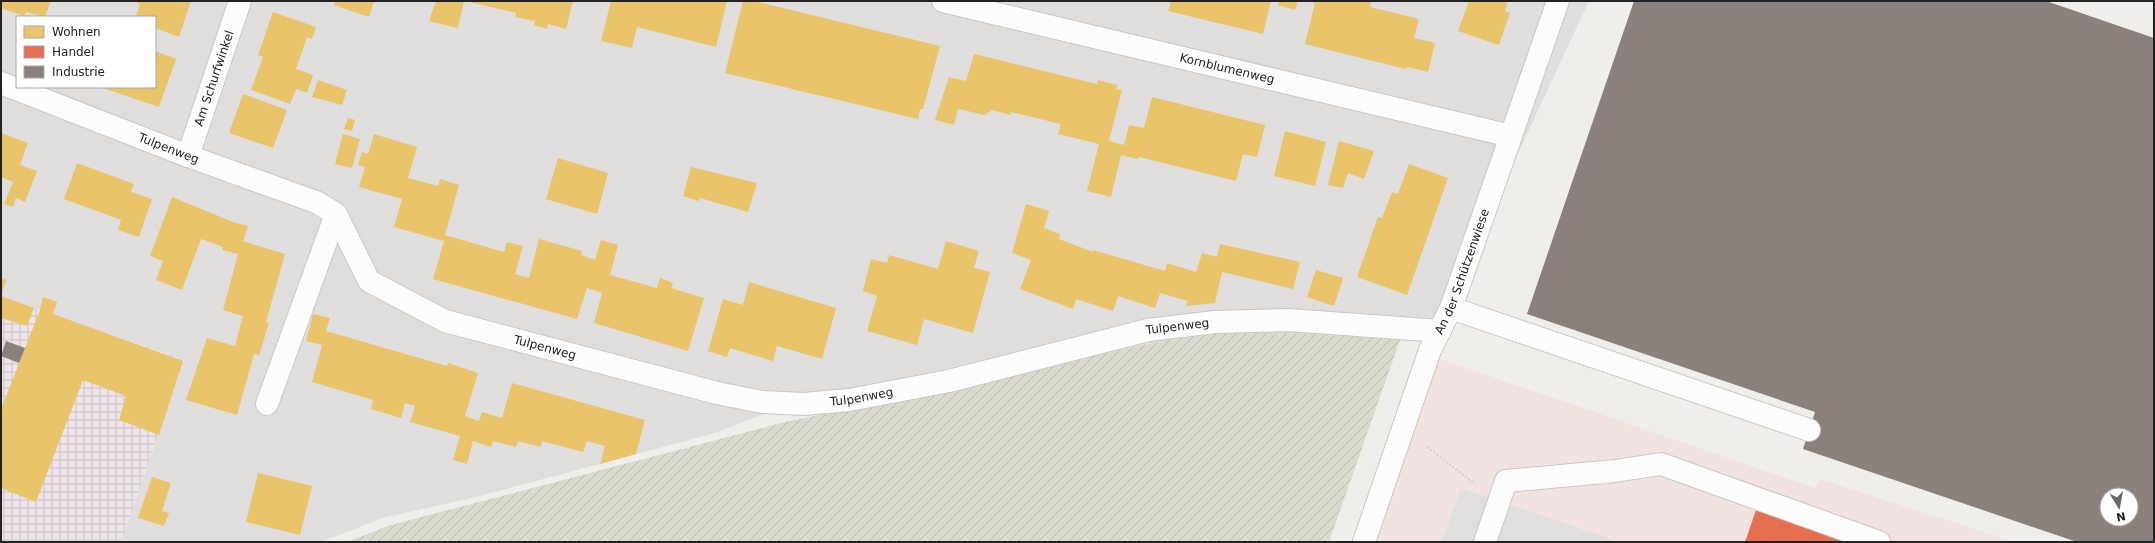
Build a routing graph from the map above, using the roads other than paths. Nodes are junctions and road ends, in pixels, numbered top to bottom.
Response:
1 (240, 1) edge
2 (943, 1) edge
3 (1558, 1) edge
4 (1, 83) edge
5 (1511, 136) junction
6 (188, 156) junction
7 (336, 214) junction
8 (1451, 308) junction
9 (1440, 331) junction
10 (267, 404) dead end
11 (1809, 430) dead end
12 (1364, 542) edge
13 (1485, 542) edge
14 (1879, 542) edge

1 - 6 street, Am Schurfwinkel
2 - 5 street, Kornblumenweg
3 - 5 street, An der Schützenwiese
4 - 6 street, Tulpenweg
5 - 8 street, An der Schützenwiese
6 - 7 street, Tulpenweg
7 - 9 street, Tulpenweg
7 - 10 street
8 - 9 street, An der Schützenwiese
8 - 11 street
9 - 12 street, An der Schützenwiese
13 - 14 street

